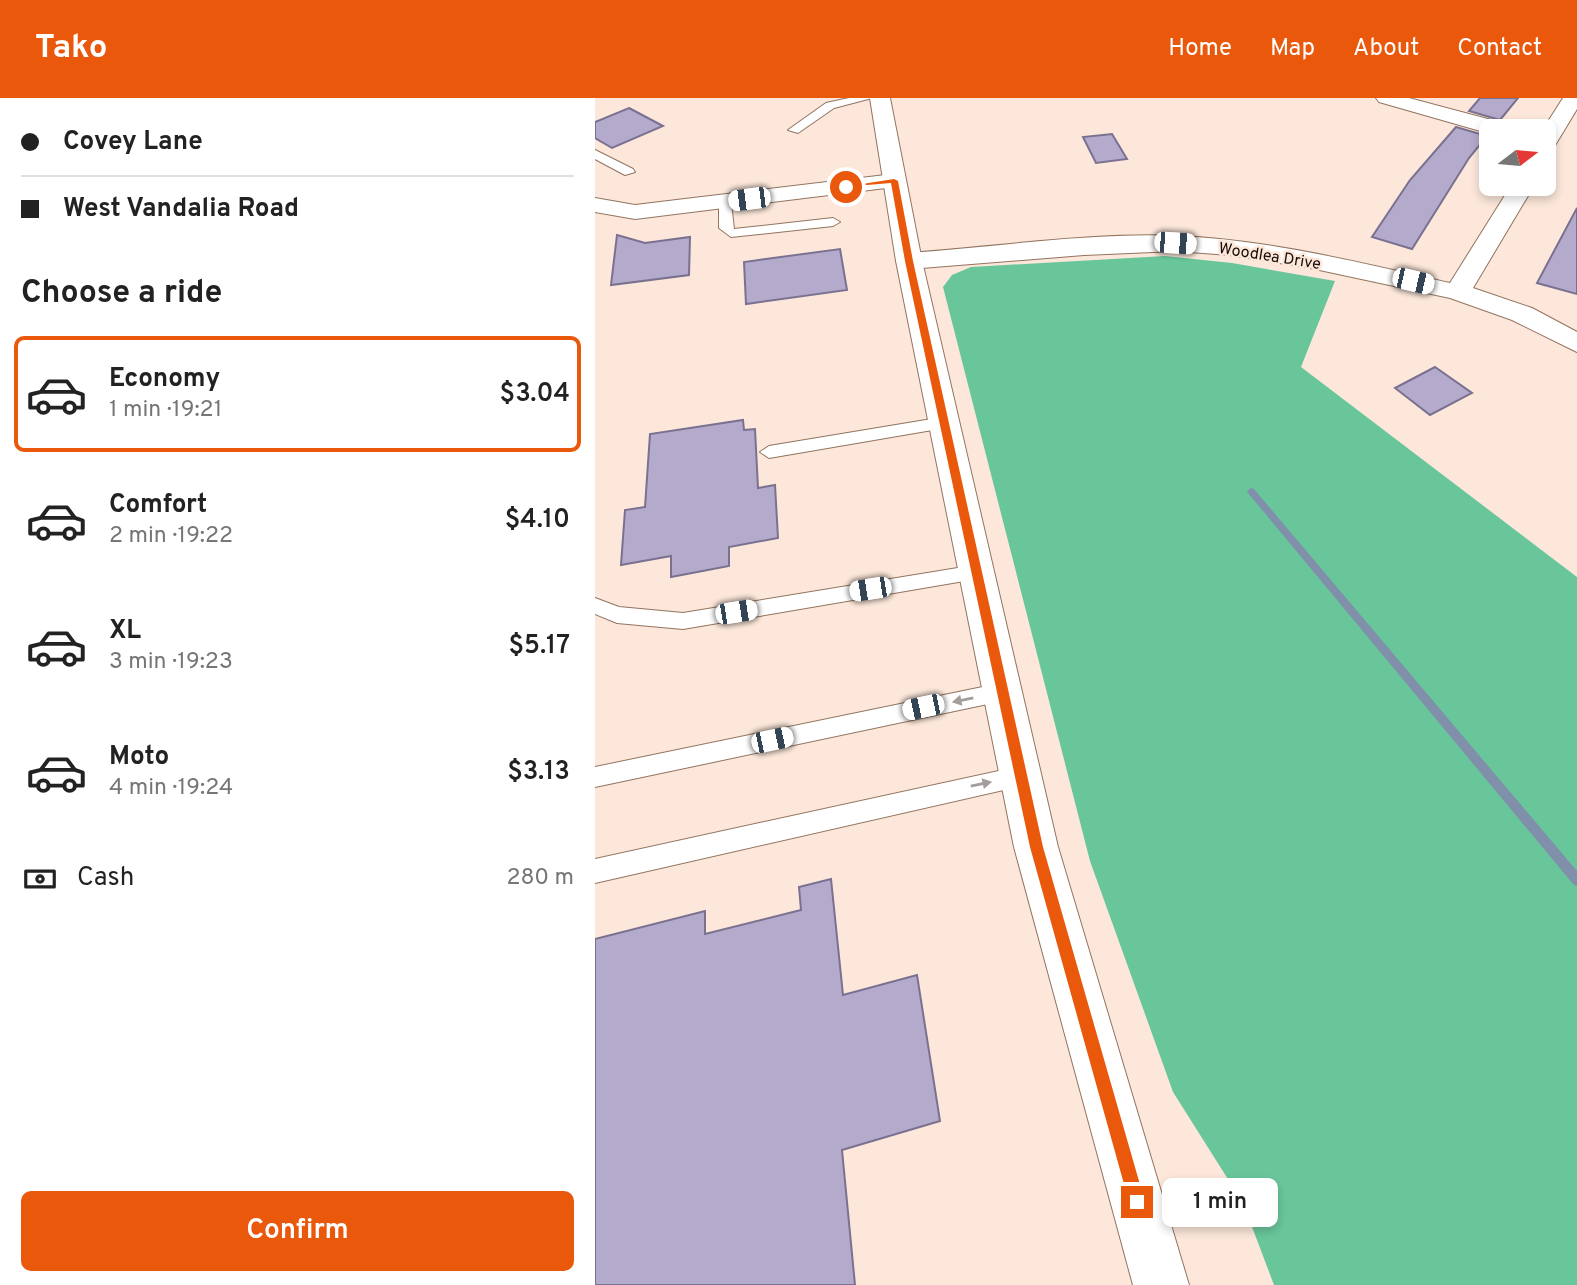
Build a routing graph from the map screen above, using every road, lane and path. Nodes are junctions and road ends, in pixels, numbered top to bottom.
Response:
1 (866, 98) edge
2 (880, 98) edge
3 (1386, 98) edge
4 (1573, 98) edge
5 (1479, 124) edge
6 (794, 130) dead end
7 (1556, 132) edge
8 (595, 154) edge
9 (629, 172) dead end
10 (894, 181) junction
11 (1516, 196) edge
12 (725, 202) junction
13 (595, 205) edge
14 (833, 222) dead end
15 (909, 261) junction
16 (1457, 292) junction
17 (1577, 343) edge
18 (944, 423) junction
19 (769, 452) dead end
20 (976, 572) junction
21 (595, 606) edge
22 (1002, 692) junction
23 (1021, 776) junction
24 (595, 777) edge
25 (595, 871) edge
26 (1161, 1285) edge

1 - 6 lane
2 - 10 street
3 - 5 street
4 - 7 street
8 - 9 lane
10 - 12 street
10 - 15 street
11 - 16 street
12 - 13 street
12 - 14 lane
15 - 16 street, Woodlea Drive
15 - 18 street
16 - 17 street, Woodlea Drive
18 - 19 lane
18 - 20 street
20 - 21 lane
20 - 22 street
22 - 23 street
22 -> 24 lane
25 -> 23 lane
23 - 26 street

